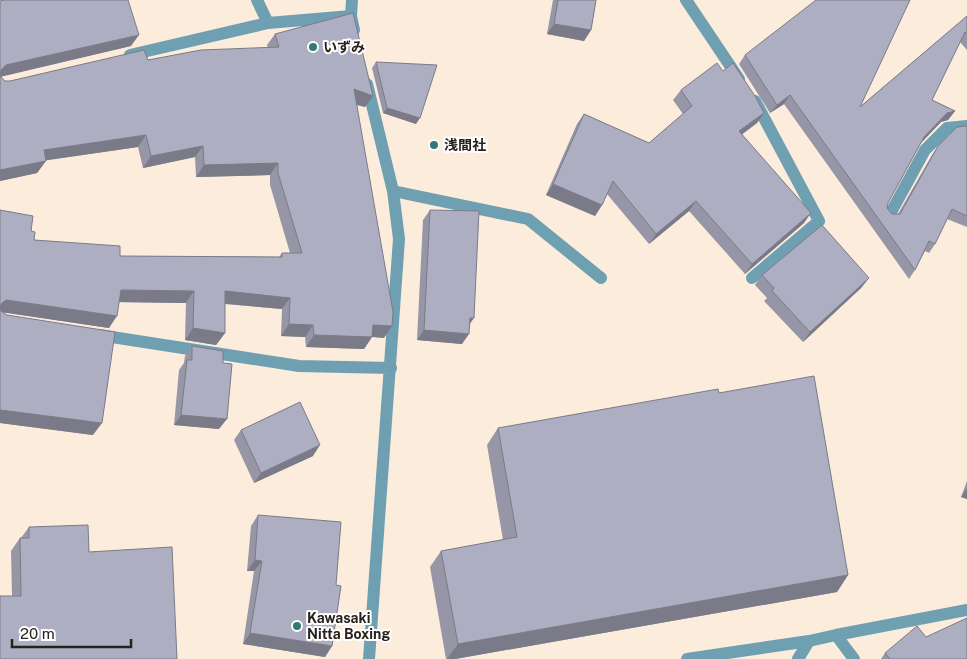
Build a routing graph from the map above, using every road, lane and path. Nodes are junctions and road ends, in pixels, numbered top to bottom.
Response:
1 (257, 0) edge
2 (352, 0) edge
3 (686, 0) edge
4 (351, 16) junction
5 (268, 23) junction
6 (358, 45) edge
7 (115, 58) edge
8 (365, 74) edge
9 (967, 126) edge
10 (393, 191) junction
11 (889, 216) edge
12 (601, 278) dead end
13 (752, 278) edge
14 (88, 334) edge
15 (391, 368) junction
16 (967, 610) edge
17 (836, 634) junction
18 (809, 641) junction
19 (370, 659) edge
20 (688, 659) edge
21 (798, 659) edge
22 (854, 659) edge

1 - 5 street
2 - 4 street
3 - 13 street
4 - 5 street
4 - 6 street
5 - 7 street
8 - 10 street
9 - 11 street
10 - 12 street
10 - 15 street
14 - 15 street
15 - 19 street
16 - 17 street
17 - 18 street
17 - 22 street
18 - 20 street
18 - 21 street

